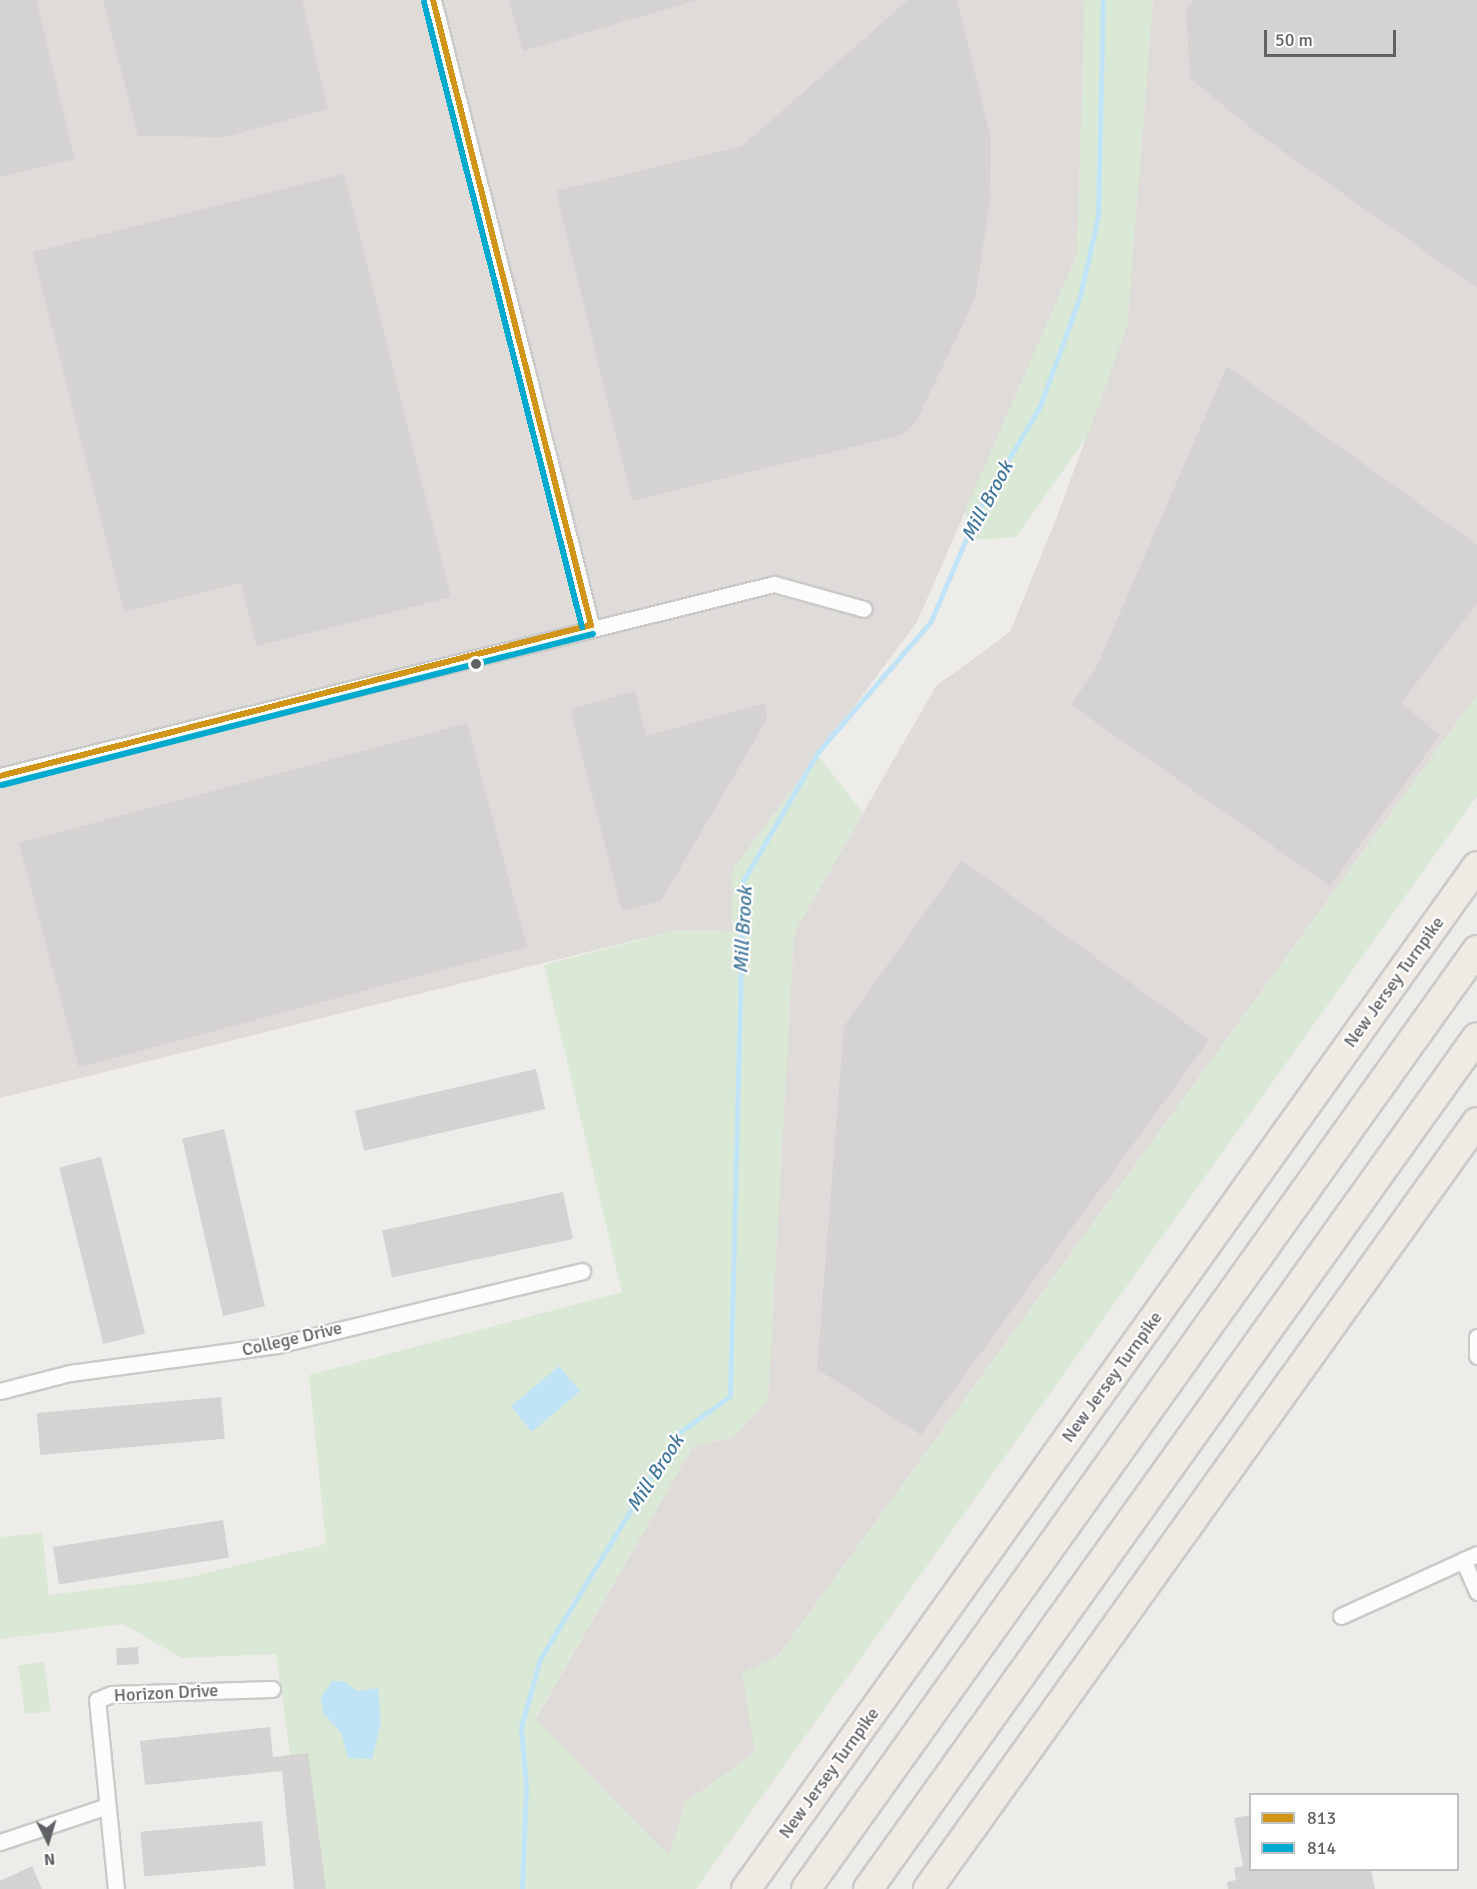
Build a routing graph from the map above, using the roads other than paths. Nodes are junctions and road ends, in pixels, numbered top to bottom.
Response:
1 (433, 0) edge
2 (864, 609) dead end
3 (591, 625) junction
4 (0, 776) edge
5 (1477, 866) edge
6 (1477, 951) edge
7 (1477, 1037) edge
8 (1477, 1122) edge
9 (582, 1271) dead end
10 (1477, 1337) edge
11 (1477, 1356) edge
12 (0, 1391) edge
13 (1470, 1557) edge
14 (1477, 1592) edge
15 (1341, 1616) dead end
16 (272, 1689) dead end
17 (104, 1808) junction
18 (0, 1842) edge
19 (116, 1889) edge
20 (746, 1889) edge
21 (806, 1889) edge
22 (868, 1889) edge
23 (928, 1889) edge

1 - 3 street
2 - 3 street
3 - 4 street
5 - 20 highway, New Jersey Turnpike
6 - 21 highway
7 - 22 highway
8 - 23 highway
9 - 12 street, College Drive
10 - 11 street
13 - 14 street
13 - 15 street
16 - 17 street, Horizon Drive
17 - 18 street
17 - 19 street, Horizon Drive

